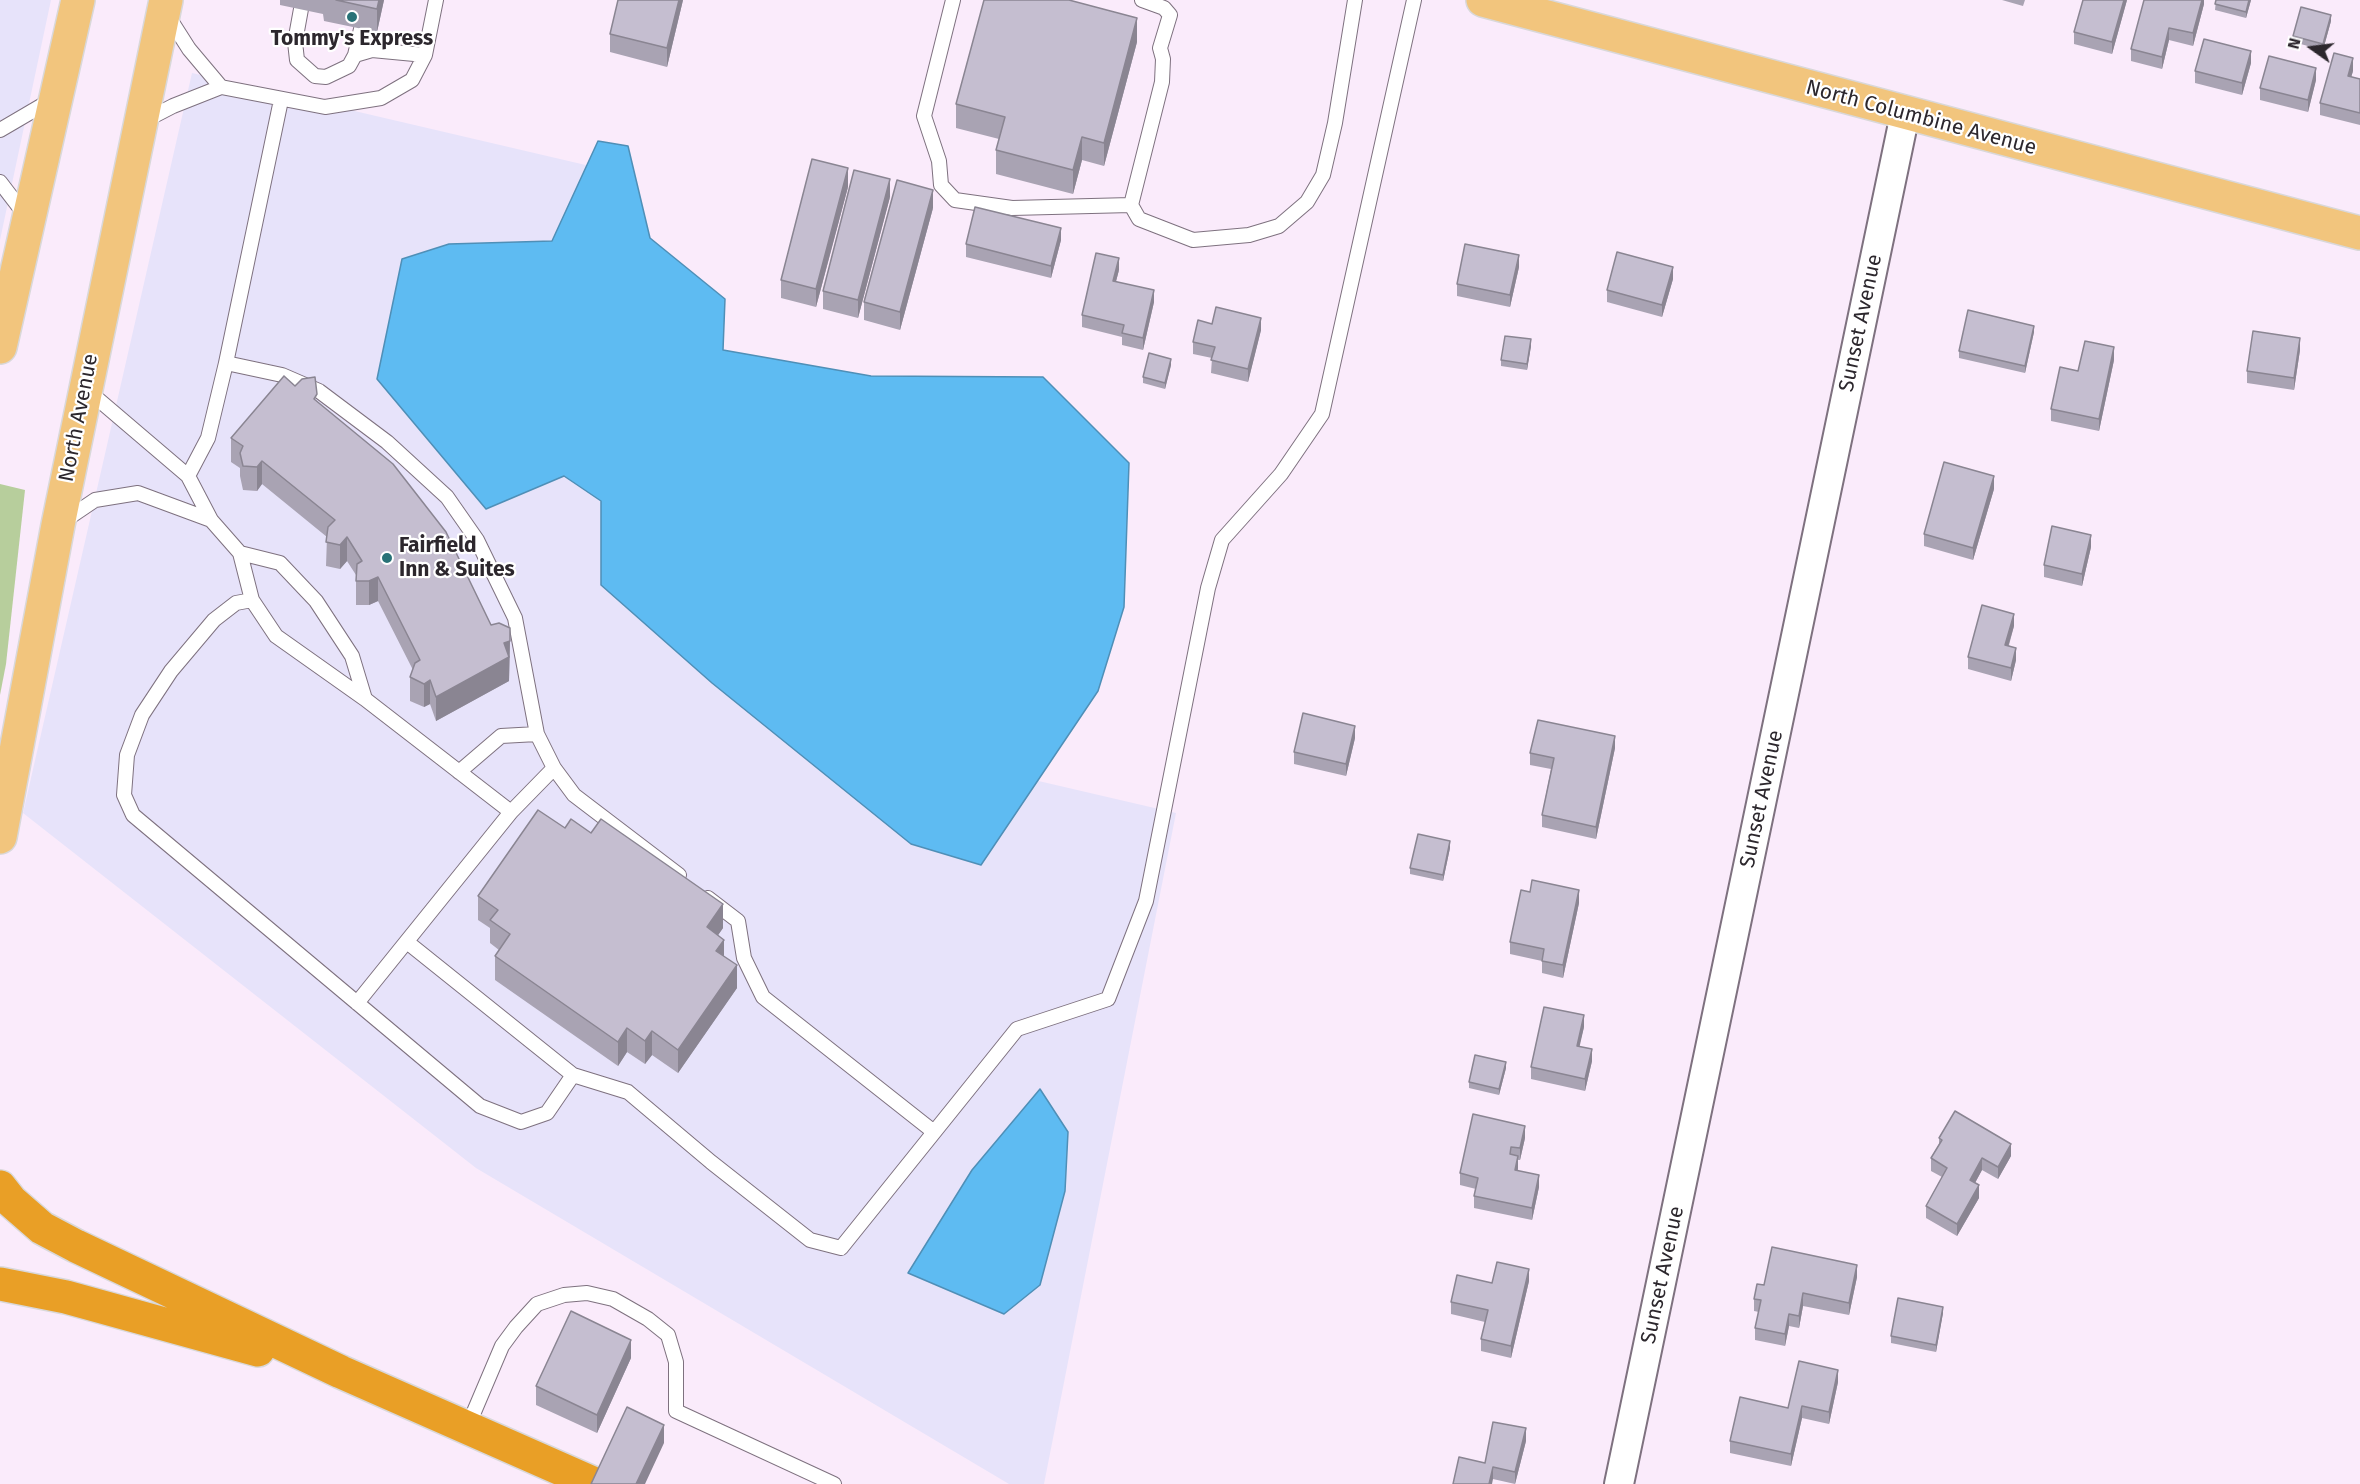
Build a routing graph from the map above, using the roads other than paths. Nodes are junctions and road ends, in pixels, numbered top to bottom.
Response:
1 (78, 0) edge
2 (436, 0) edge
3 (953, 0) edge
4 (1355, 0) edge
5 (1414, 0) edge
6 (1483, 0) edge
7 (1147, 1) edge
8 (165, 5) edge
9 (301, 9) dead end
10 (361, 29) edge
11 (356, 55) junction
12 (425, 56) junction
13 (221, 87) junction
14 (58, 96) junction
15 (281, 100) junction
16 (1905, 114) junction
17 (141, 123) junction
18 (0, 130) edge
19 (0, 182) edge
20 (1131, 205) junction
21 (29, 221) junction
22 (2360, 233) edge
23 (0, 347) edge
24 (226, 363) junction
25 (85, 388) junction
26 (188, 476) junction
27 (211, 520) junction
28 (58, 525) junction
29 (240, 553) junction
30 (252, 600) junction
31 (365, 699) junction
32 (537, 734) junction
33 (554, 768) junction
34 (459, 772) junction
35 (511, 812) junction
36 (0, 837) edge
37 (406, 942) junction
38 (357, 1003) junction
39 (573, 1075) junction
40 (934, 1132) junction
41 (0, 1187) edge
42 (0, 1284) edge
43 (341, 1372) junction
44 (468, 1426) junction
45 (595, 1484) edge
46 (834, 1484) edge
47 (1619, 1484) edge

1 - 14 main road
2 - 12 lane
3 - 20 lane
4 - 20 lane
5 - 40 lane
6 - 16 main road, North Columbine Avenue
7 - 20 lane
8 - 13 lane
8 - 17 main road, North Avenue
9 - 11 lane
10 - 11 lane
11 - 12 lane
12 - 15 lane
13 - 15 lane
13 - 17 lane
14 - 18 lane
14 - 21 main road
15 - 24 lane
16 - 22 main road, North Columbine Avenue
16 - 47 street, Sunset Avenue
17 - 25 main road, North Avenue
19 - 21 lane
21 - 23 main road
24 - 26 lane
24 - 32 lane
25 - 26 lane
25 - 28 main road, North Avenue
26 - 27 lane
27 - 28 lane
27 - 29 lane
28 - 36 main road, North Avenue
29 - 30 lane
29 - 31 lane
30 - 31 lane
30 - 38 lane
31 - 34 lane
32 - 33 lane
32 - 34 lane
33 - 35 lane
33 - 40 lane
34 - 35 lane
35 - 37 lane
37 - 38 lane
37 - 39 lane
38 - 39 lane
39 - 40 lane
41 - 43 highway
42 - 43 highway
43 - 44 highway
44 - 45 highway
44 - 46 lane

